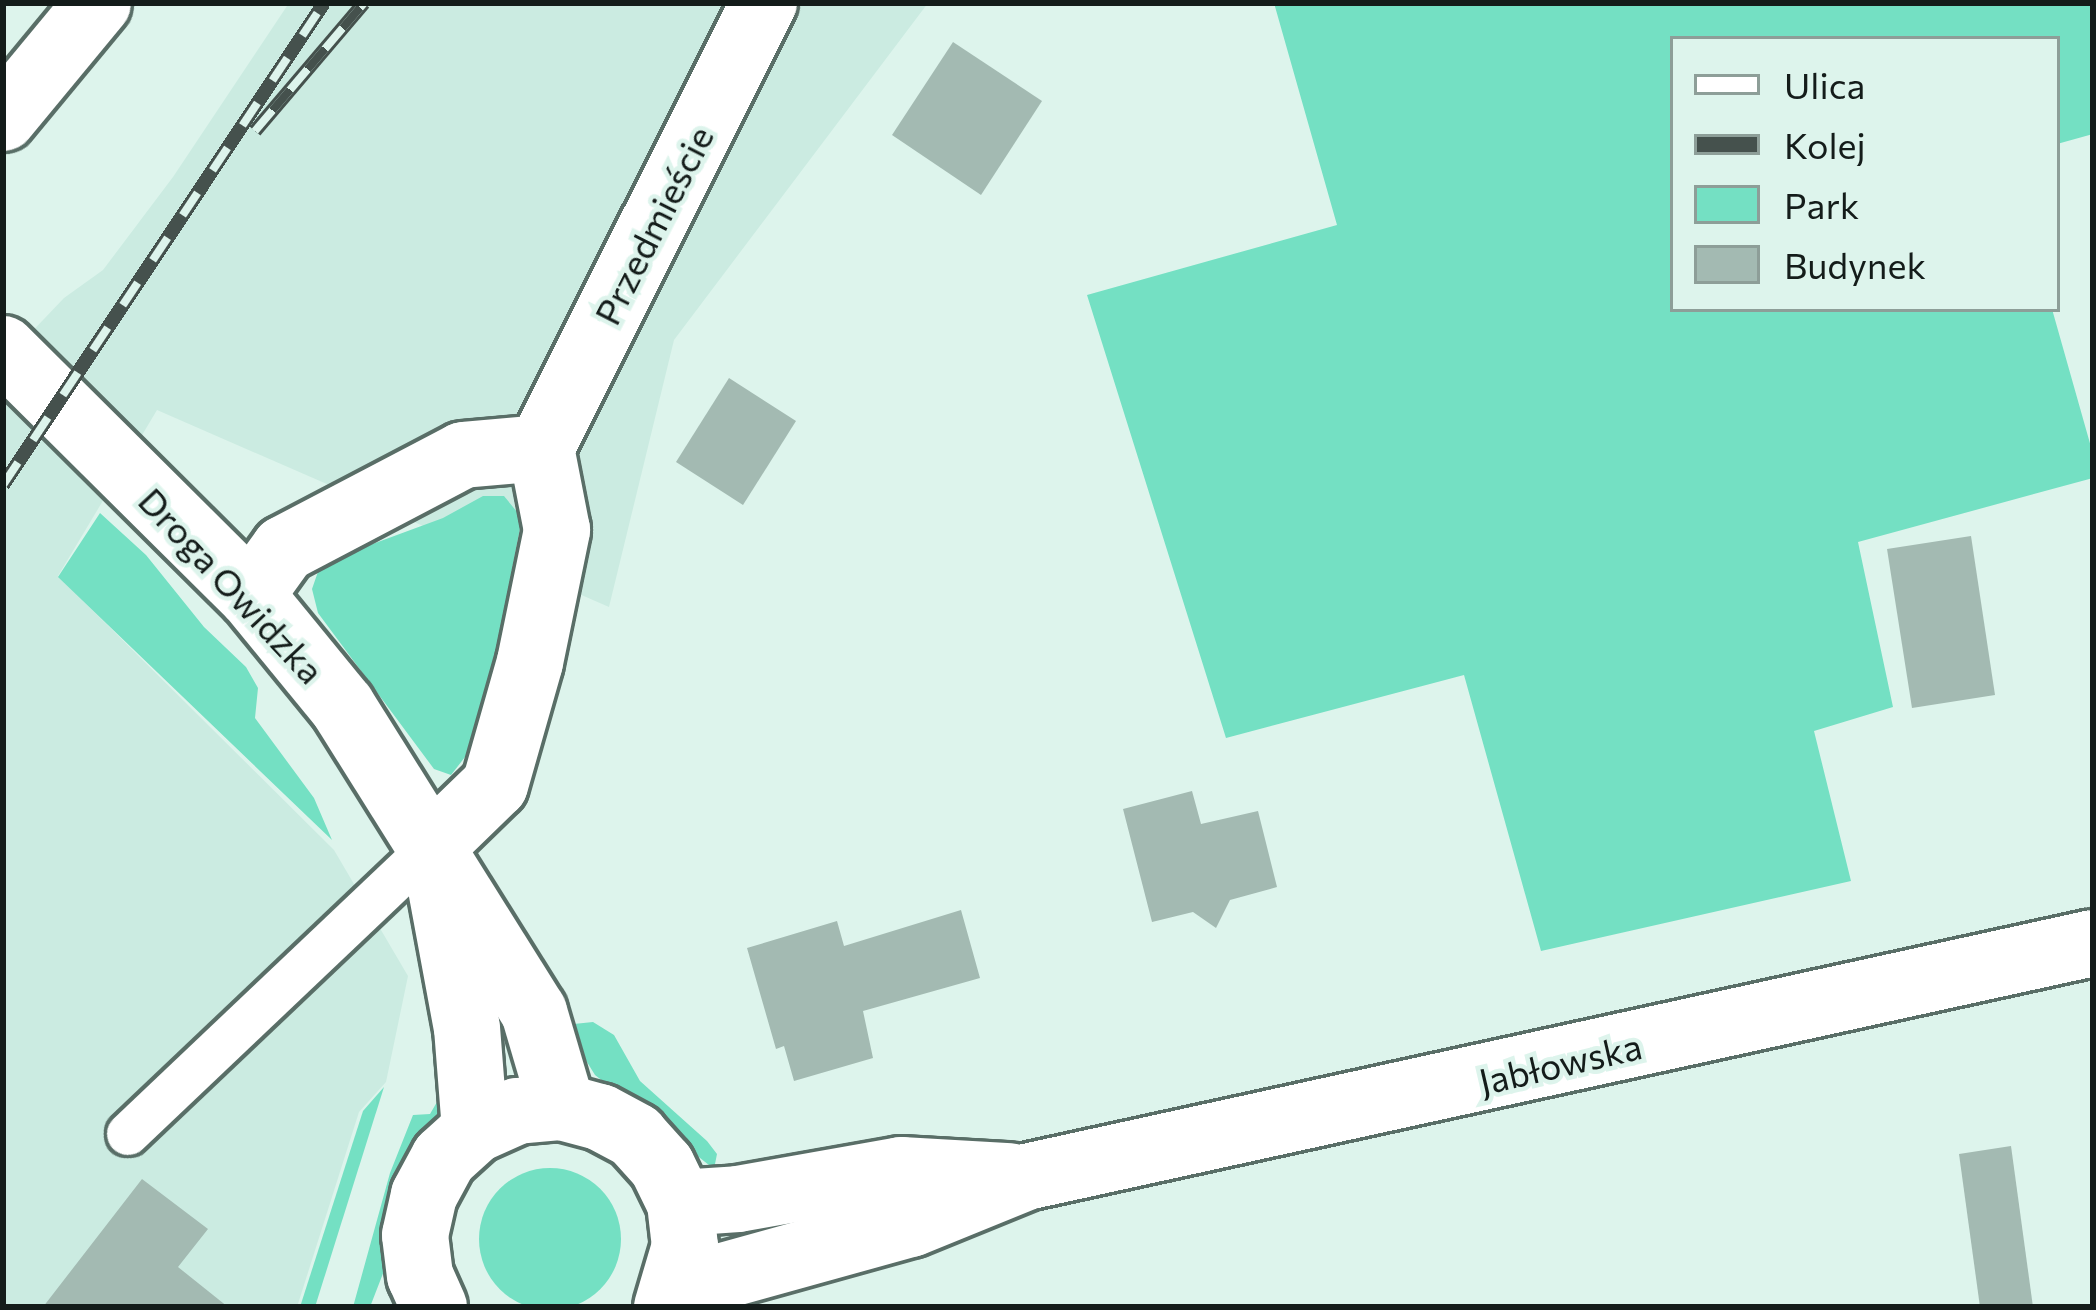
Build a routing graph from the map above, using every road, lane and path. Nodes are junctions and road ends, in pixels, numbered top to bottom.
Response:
1 (98, 3) edge
2 (764, 3) edge
3 (3, 118) edge
4 (3, 349) edge
5 (542, 448) junction
6 (251, 595) junction
7 (433, 844) junction
8 (2093, 944) edge
9 (562, 1107) junction
10 (475, 1130) junction
11 (128, 1134) dead end
12 (1026, 1177) junction
13 (680, 1202) junction
14 (420, 1297) edge
15 (676, 1301) edge

1 - 3 street
2 - 5 street, Przedmieście
4 - 6 street, Droga Owidzka
5 - 6 street
5 - 7 street
6 - 7 street, Droga Owidzka
7 - 9 street, Droga Owidzka
7 - 10 street, Droga Owidzka
7 - 11 lane
8 - 12 street, Jabłowska
9 - 10 street
9 - 13 street
10 - 14 street
12 - 13 street, Jabłowska
12 - 15 street, Jabłowska
13 - 15 street

